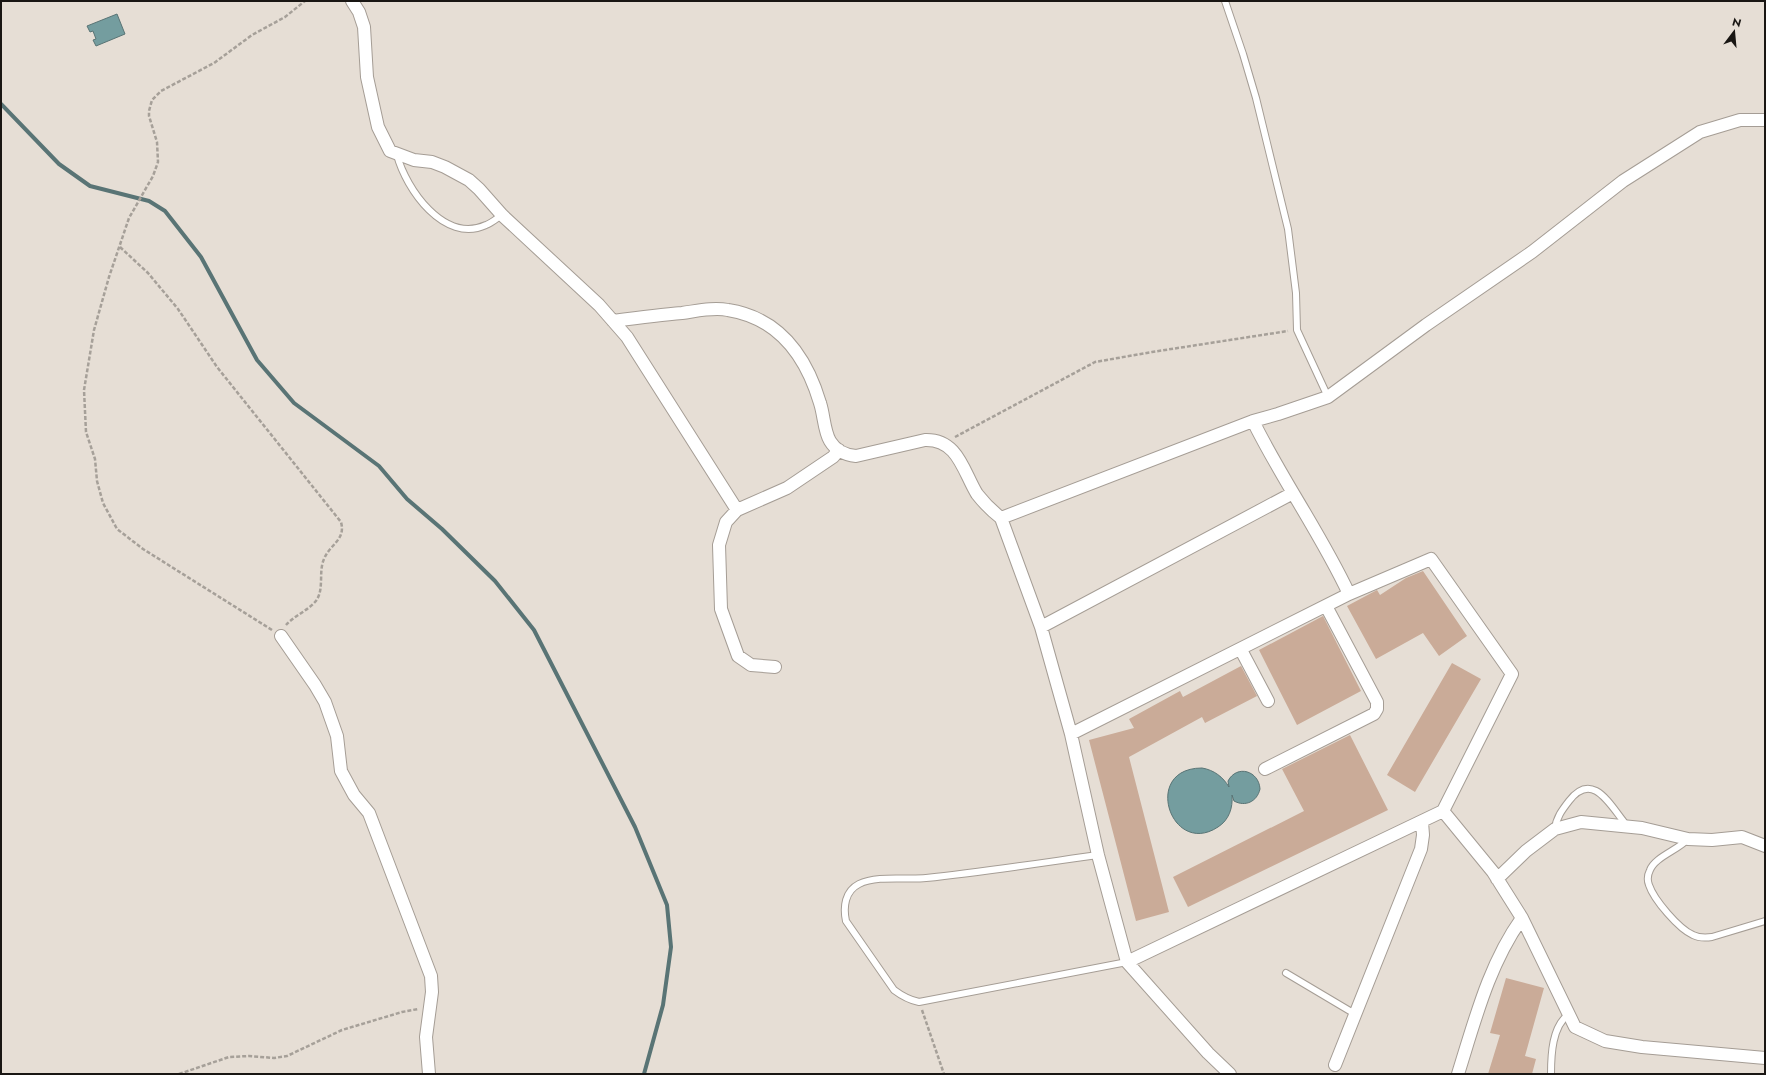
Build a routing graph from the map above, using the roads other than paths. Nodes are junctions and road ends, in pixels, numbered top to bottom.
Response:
1 (352, 1) edge
2 (1225, 1) edge
3 (1765, 120) edge
4 (397, 155) junction
5 (502, 215) junction
6 (613, 321) junction
7 (1328, 397) junction
8 (1253, 421) junction
9 (839, 450) junction
10 (1293, 493) junction
11 (737, 510) junction
12 (1001, 518) junction
13 (1349, 594) junction
14 (1326, 606) junction
15 (1041, 627) junction
16 (281, 636) road end
17 (1241, 650) junction
18 (775, 667) dead end
19 (1268, 701) dead end
20 (1071, 734) junction
21 (1264, 769) dead end
22 (1443, 811) junction
23 (1422, 822) junction
24 (1624, 826) junction
25 (1555, 829) junction
26 (1688, 839) junction
27 (1765, 846) edge
28 (1098, 855) junction
29 (1497, 879) junction
30 (1522, 918) junction
31 (1765, 921) edge
32 (1128, 962) junction
33 (1286, 973) dead end
34 (1355, 1014) junction
35 (1569, 1014) junction
36 (1765, 1058) edge
37 (1335, 1065) dead end
38 (428, 1074) edge
39 (1230, 1074) edge
40 (1458, 1074) edge
41 (1551, 1074) edge

1 - 4 street
2 - 7 lane
3 - 7 street
4 - 5 street
4 - 5 lane
5 - 6 street
6 - 9 street
6 - 11 street
7 - 8 street
8 - 10 street
8 - 12 street
9 - 11 street
9 - 12 street
10 - 13 street
10 - 15 street
11 - 18 street
12 - 15 street
13 - 14 street
13 - 22 street
14 - 17 street
14 - 21 street
15 - 20 street
16 - 38 street
17 - 19 street
17 - 20 street
20 - 28 street
22 - 23 street
22 - 29 street
23 - 32 street
23 - 34 street
24 - 25 street
24 - 25 lane
24 - 26 street
25 - 29 street
26 - 27 street
26 - 31 lane
28 - 32 street
28 - 32 lane
29 - 30 street
30 - 35 street
30 - 40 street
32 - 39 street
33 - 34 lane
34 - 37 street
35 - 36 street
35 - 41 lane

